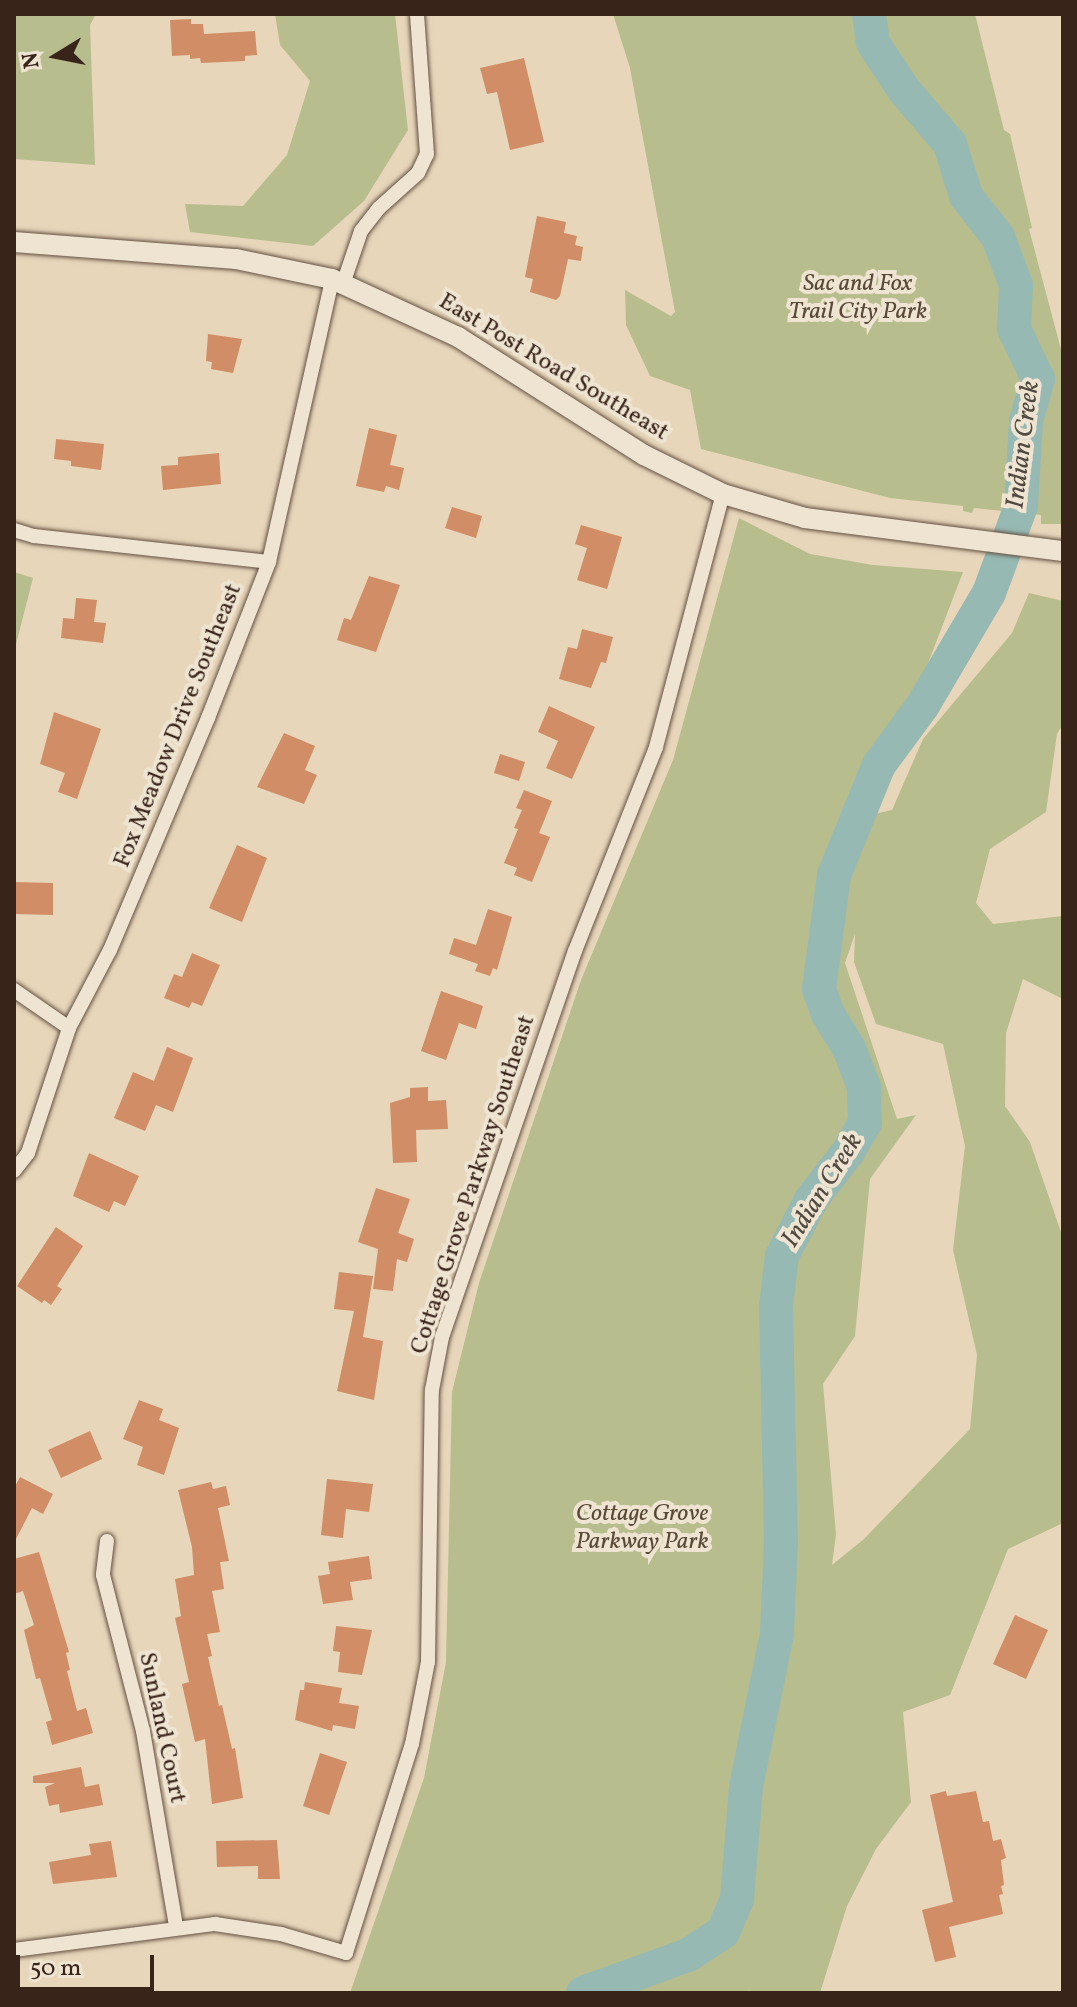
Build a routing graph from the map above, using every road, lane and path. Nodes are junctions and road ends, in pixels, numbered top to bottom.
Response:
1 (417, 14) edge
2 (14, 242) edge
3 (337, 281) junction
4 (723, 494) junction
5 (14, 530) edge
6 (1063, 551) edge
7 (269, 562) junction
8 (14, 990) edge
9 (69, 1028) junction
10 (14, 1171) edge
11 (107, 1541) dead end
12 (176, 1926) junction
13 (14, 1950) edge

1 - 3 street, Fox Meadow Drive Southeast
2 - 3 main road, East Post Road Southeast
3 - 4 main road, East Post Road Southeast
3 - 7 street, Fox Meadow Drive Southeast
4 - 6 main road, East Post Road Southeast
4 - 12 street, Cottage Grove Parkway Southeast
5 - 7 street
7 - 9 street, Fox Meadow Drive Southeast
8 - 9 street
9 - 10 street, Fox Meadow Drive Southeast
11 - 12 street, Sunland Court
12 - 13 street

